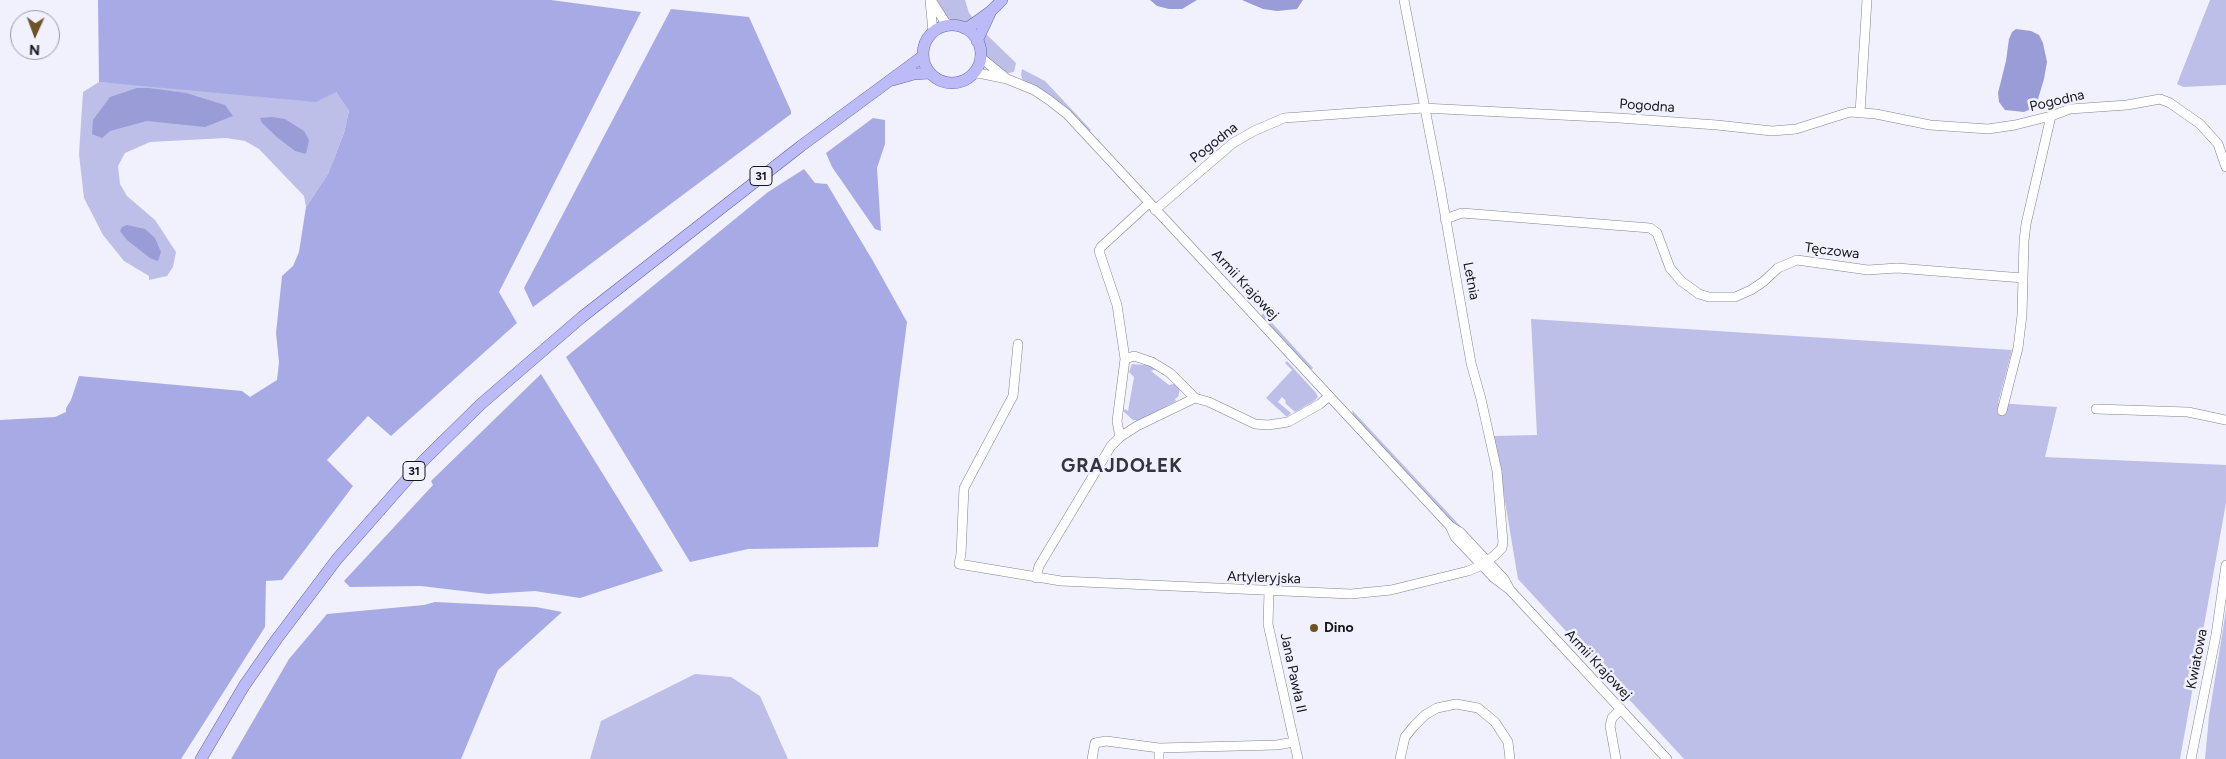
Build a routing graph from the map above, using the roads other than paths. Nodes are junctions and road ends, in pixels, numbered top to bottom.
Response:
1 (931, 0) edge
2 (1002, 0) edge
3 (1404, 0) edge
4 (1867, 0) edge
5 (992, 11) junction
6 (950, 26) junction
7 (964, 28) junction
8 (933, 32) junction
9 (977, 41) junction
10 (923, 56) junction
11 (980, 57) junction
12 (930, 73) junction
13 (972, 74) junction
14 (1007, 79) junction
15 (892, 80) junction
16 (1423, 108) junction
17 (1860, 113) junction
18 (2051, 116) junction
19 (2226, 167) edge
20 (1152, 206) junction
21 (1446, 219) junction
22 (2023, 278) junction
23 (1018, 344) dead end
24 (1124, 359) junction
25 (1329, 396) junction
26 (1195, 398) junction
27 (2096, 409) dead end
28 (2002, 411) dead end
29 (2226, 420) edge
30 (1120, 437) junction
31 (1484, 563) junction
32 (2226, 565) edge
33 (1036, 578) junction
34 (1269, 592) junction
35 (1621, 709) junction
36 (1294, 742) junction
37 (1159, 748) junction
38 (201, 759) edge
39 (1092, 759) edge
40 (1159, 759) edge
41 (1298, 759) edge
42 (1400, 759) edge
43 (1510, 759) edge
44 (1616, 759) edge
45 (1667, 759) edge
46 (2191, 759) edge

1 - 6 street
1 - 8 street
2 - 5 main road
3 - 16 street, Letnia
4 - 17 street
5 - 7 main road
5 - 9 main road
6 - 7 main road
6 - 8 main road
7 - 9 main road
8 - 10 main road
9 - 11 main road
10 - 12 main road
10 - 15 main road, 31
11 - 13 main road
11 - 14 street, Armii Krajowej
12 - 13 main road
12 - 15 main road, 31
13 - 14 street, Armii Krajowej
14 - 20 street, Armii Krajowej
15 - 38 main road, 31
16 - 17 street, Pogodna
16 - 20 street, Pogodna
16 - 21 street, Letnia
17 - 18 street, Pogodna
18 - 19 street, Pogodna
18 - 22 street
20 - 24 street
20 - 25 street, Armii Krajowej
21 - 22 street, Tęczowa
21 - 31 street, Letnia
22 - 28 street
23 - 33 street, Artyleryjska
24 - 26 street
24 - 30 street
25 - 26 street
25 - 31 street, Armii Krajowej
26 - 30 street
27 - 29 street
30 - 33 street
31 - 34 street, Artyleryjska
31 - 35 street, Armii Krajowej
32 - 46 street, Kwiatowa
33 - 34 street, Artyleryjska
34 - 36 street, Jana Pawła II
35 - 44 street
35 - 45 street, Armii Krajowej
36 - 37 street
36 - 41 street, Jana Pawła II
37 - 39 street
37 - 40 street
42 - 43 street

